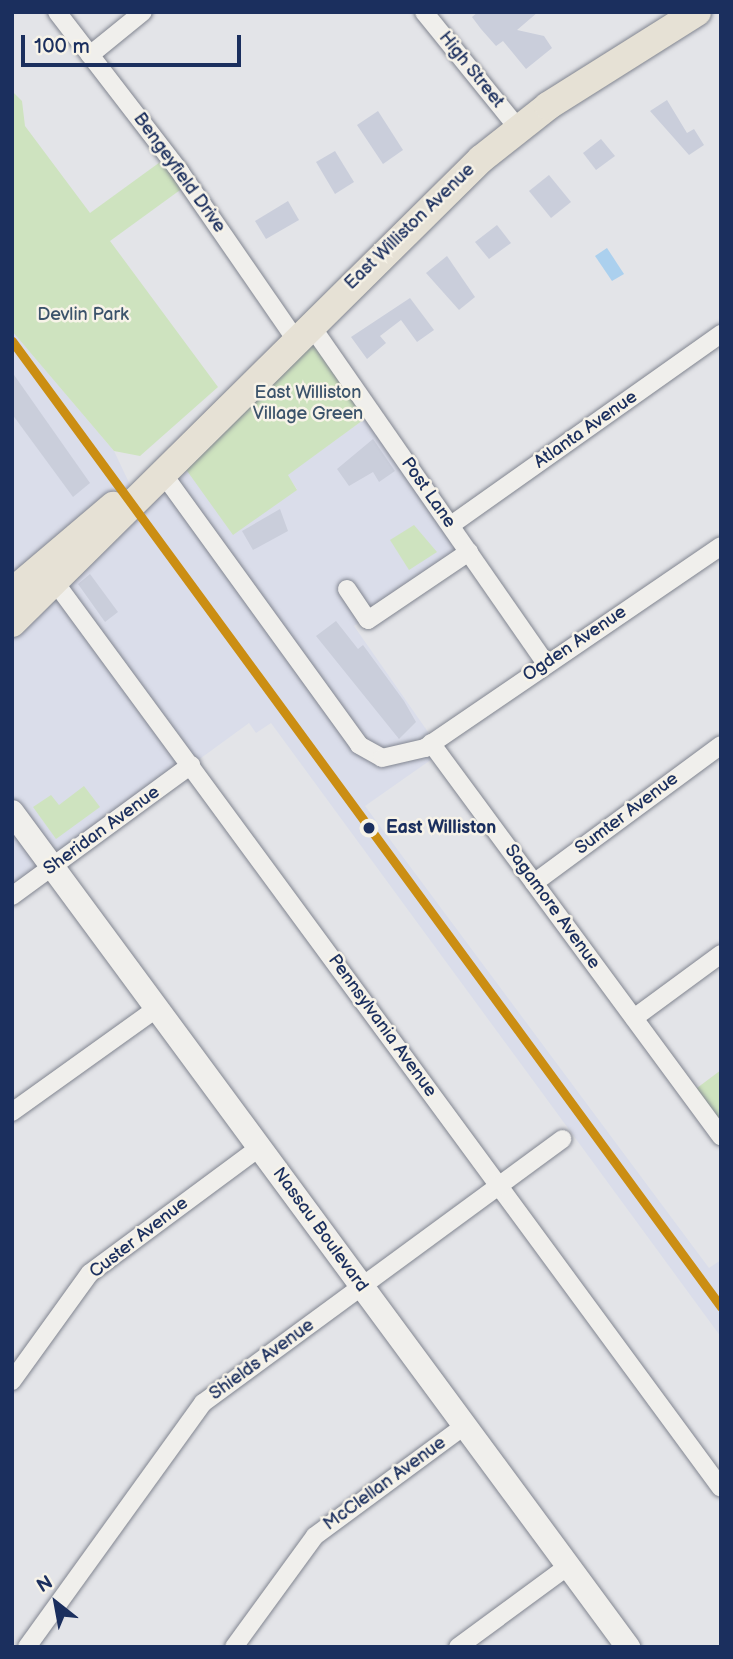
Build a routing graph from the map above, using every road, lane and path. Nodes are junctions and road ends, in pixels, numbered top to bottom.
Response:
1 (57, 12) edge
2 (143, 12) edge
3 (424, 12) edge
4 (697, 12) edge
5 (90, 55) junction
6 (518, 128) junction
7 (303, 331) junction
8 (721, 334) edge
9 (157, 475) junction
10 (451, 525) junction
11 (721, 546) edge
12 (469, 552) junction
13 (48, 573) junction
14 (347, 589) dead end
15 (13, 613) edge
16 (546, 663) junction
17 (431, 743) junction
18 (721, 745) edge
19 (191, 765) junction
20 (12, 812) edge
21 (53, 867) junction
22 (534, 883) junction
23 (12, 897) edge
24 (721, 954) edge
25 (157, 1008) junction
26 (634, 1018) junction
27 (12, 1112) edge
28 (721, 1137) edge
29 (563, 1139) dead end
30 (259, 1148) junction
31 (499, 1186) junction
32 (362, 1287) junction
33 (12, 1381) edge
34 (464, 1426) junction
35 (721, 1488) edge
36 (567, 1567) junction
37 (27, 1647) edge
38 (234, 1647) edge
39 (458, 1647) edge
40 (628, 1647) edge

1 - 5 street, Bengeyfield Drive
2 - 5 street
3 - 6 street, High Street
4 - 6 main road, East Williston Avenue
5 - 7 street, Bengeyfield Drive
6 - 7 main road, East Williston Avenue
7 - 9 main road, East Williston Avenue
7 - 10 street, Post Lane
8 - 10 street, Atlanta Avenue
9 - 13 main road, East Williston Avenue
9 - 17 street
10 - 12 street, Post Lane
11 - 16 street, Ogden Avenue
12 - 14 street
12 - 16 street, Post Lane
13 - 15 main road, East Williston Avenue
13 - 19 street, Pennsylvania Avenue
16 - 17 street, Ogden Avenue
17 - 22 street, Sagamore Avenue
18 - 22 street, Sumter Avenue
19 - 21 street, Sheridan Avenue
19 - 31 street, Pennsylvania Avenue
20 - 21 street, Nassau Boulevard
21 - 23 street, Sheridan Avenue
21 - 25 street, Nassau Boulevard
22 - 26 street, Sagamore Avenue
24 - 26 street
25 - 27 street
25 - 30 street, Nassau Boulevard
26 - 28 street, Sagamore Avenue
29 - 31 street, Shields Avenue
30 - 32 street, Nassau Boulevard
30 - 33 street, Custer Avenue
31 - 32 street, Shields Avenue
31 - 35 street, Pennsylvania Avenue
32 - 34 street, Nassau Boulevard
32 - 37 street, Shields Avenue
34 - 36 street, Nassau Boulevard
34 - 38 street, McClellan Avenue
36 - 39 street
36 - 40 street, Nassau Boulevard

